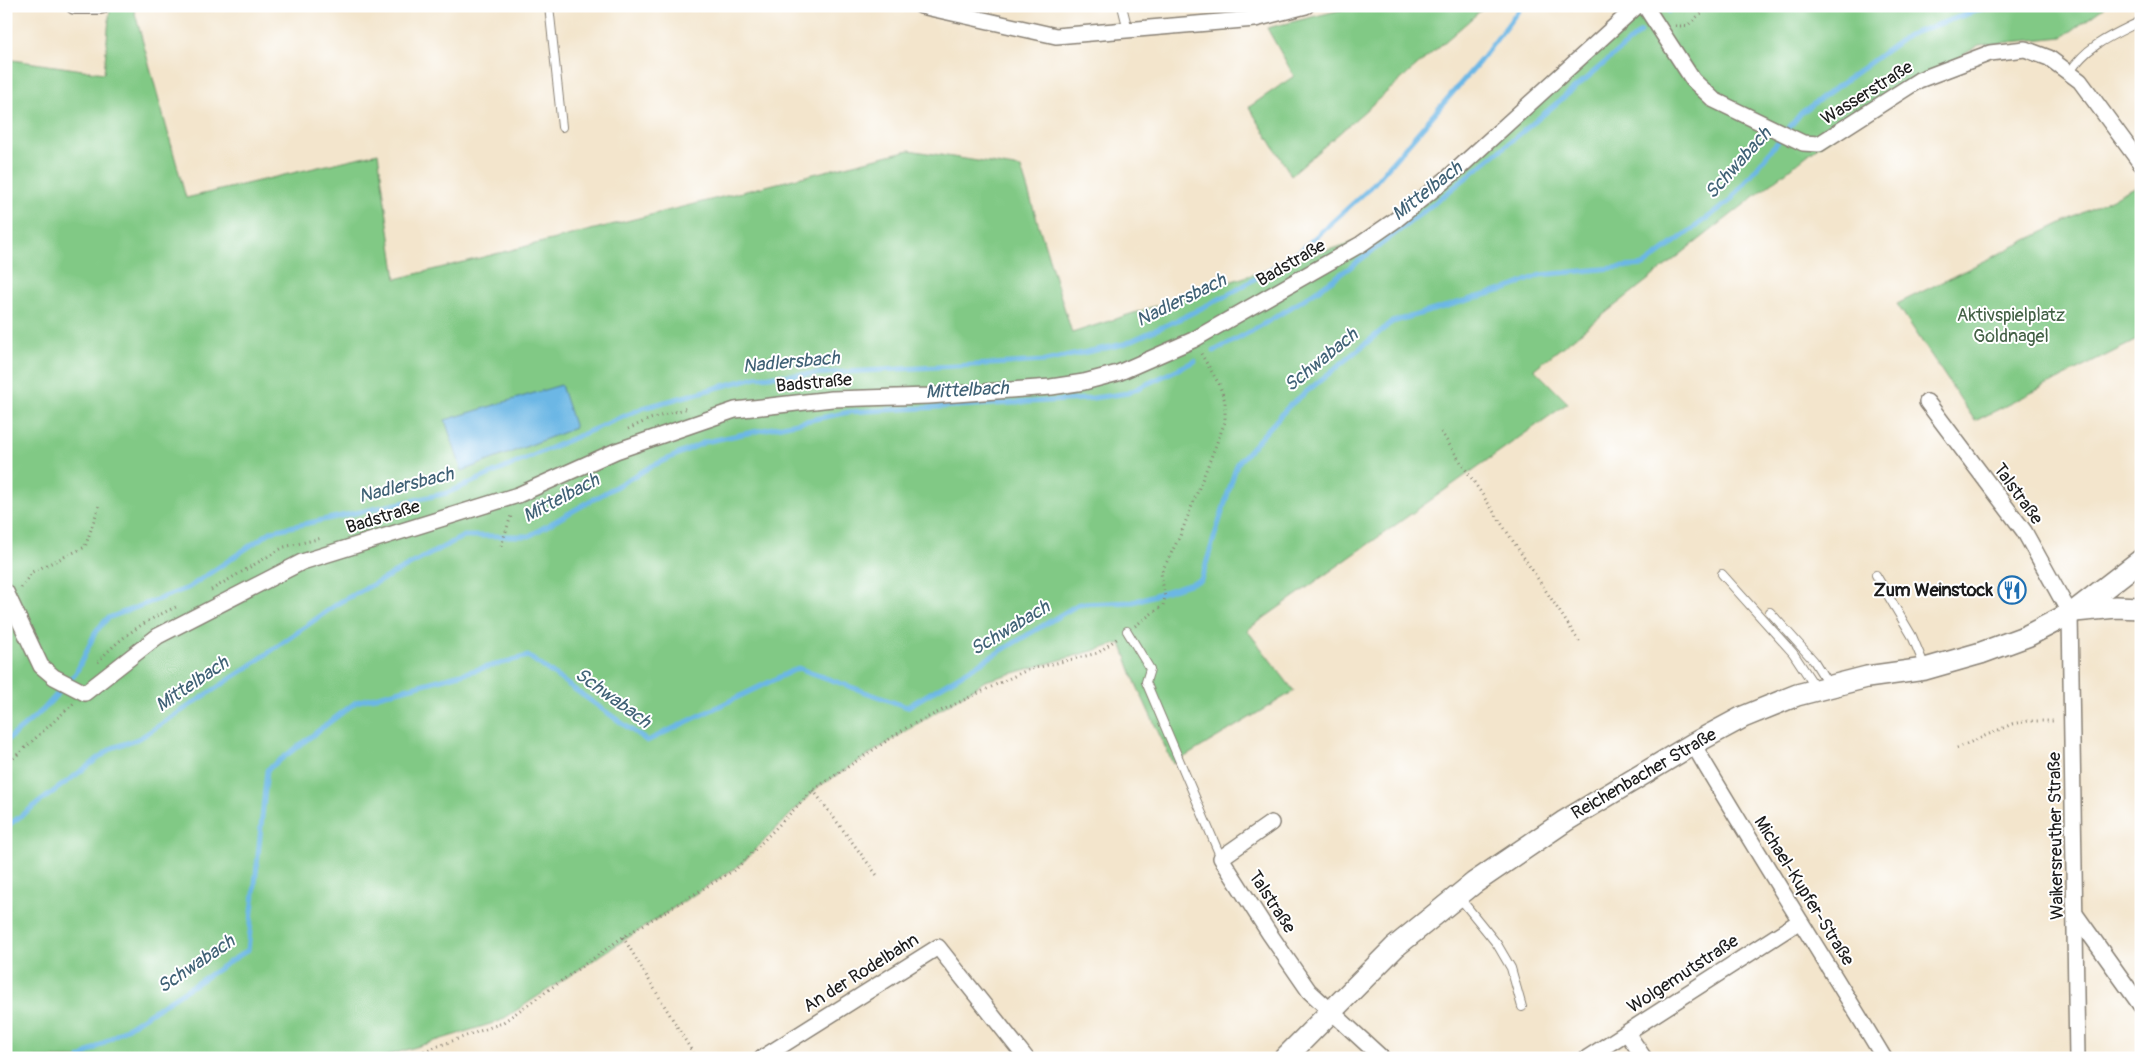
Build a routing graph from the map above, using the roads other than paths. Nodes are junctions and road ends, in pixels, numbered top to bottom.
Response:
1 (74, 6) edge
2 (101, 6) edge
3 (548, 6) edge
4 (921, 6) edge
5 (1122, 6) edge
6 (1306, 6) edge
7 (1637, 6) edge
8 (1645, 6) edge
9 (963, 11) edge
10 (1270, 11) edge
11 (2141, 22) edge
12 (1128, 30) junction
13 (2070, 72) junction
14 (562, 127) dead end
15 (2141, 164) edge
16 (1928, 402) dead end
17 (2139, 565) edge
18 (1722, 574) dead end
19 (1876, 575) dead end
20 (9, 598) edge
21 (2141, 608) edge
22 (1770, 612) dead end
23 (2073, 612) junction
24 (1127, 631) road end
25 (1925, 669) junction
26 (1824, 688) junction
27 (1693, 744) junction
28 (1272, 824) dead end
29 (1221, 858) junction
30 (1458, 896) junction
31 (2076, 915) junction
32 (1800, 922) junction
33 (2141, 1006) edge
34 (1522, 1007) dead end
35 (1332, 1012) junction
36 (1627, 1033) junction
37 (762, 1058) edge
38 (1026, 1058) edge
39 (1285, 1058) edge
40 (1382, 1058) edge
41 (1587, 1058) edge
42 (1644, 1058) edge
43 (1884, 1058) edge
44 (2077, 1058) edge

1 - 2 street
3 - 14 lane
4 - 9 street
5 - 12 lane
6 - 10 street
7 - 20 street, Badstraße
8 - 13 street, Wasserstraße
9 - 12 street
10 - 12 street
11 - 13 lane
13 - 15 street, Wasserstraße
16 - 23 street, Talstraße
17 - 23 main road
18 - 26 lane
19 - 25 lane
21 - 23 main road
22 - 26 lane
23 - 25 main road, Reichenbacher Straße
23 - 31 street, Waikersreuther Straße
24 - 29 lane
25 - 26 main road, Reichenbacher Straße
26 - 27 main road, Reichenbacher Straße
27 - 30 main road, Reichenbacher Straße
27 - 32 street, Michael-Kupfer-Straße
28 - 29 street
29 - 35 street, Talstraße
30 - 34 lane
30 - 35 main road, Reichenbacher Straße
31 - 33 street
31 - 44 street, Waikersreuther Straße
32 - 36 street, Wolgemutstraße
32 - 43 street, Michael-Kupfer-Straße
35 - 39 main road, Reichenbacher Straße
35 - 40 street, Talstraße
36 - 41 street, Wolgemutstraße
36 - 42 street
37 - 38 street, An der Rodelbahn

